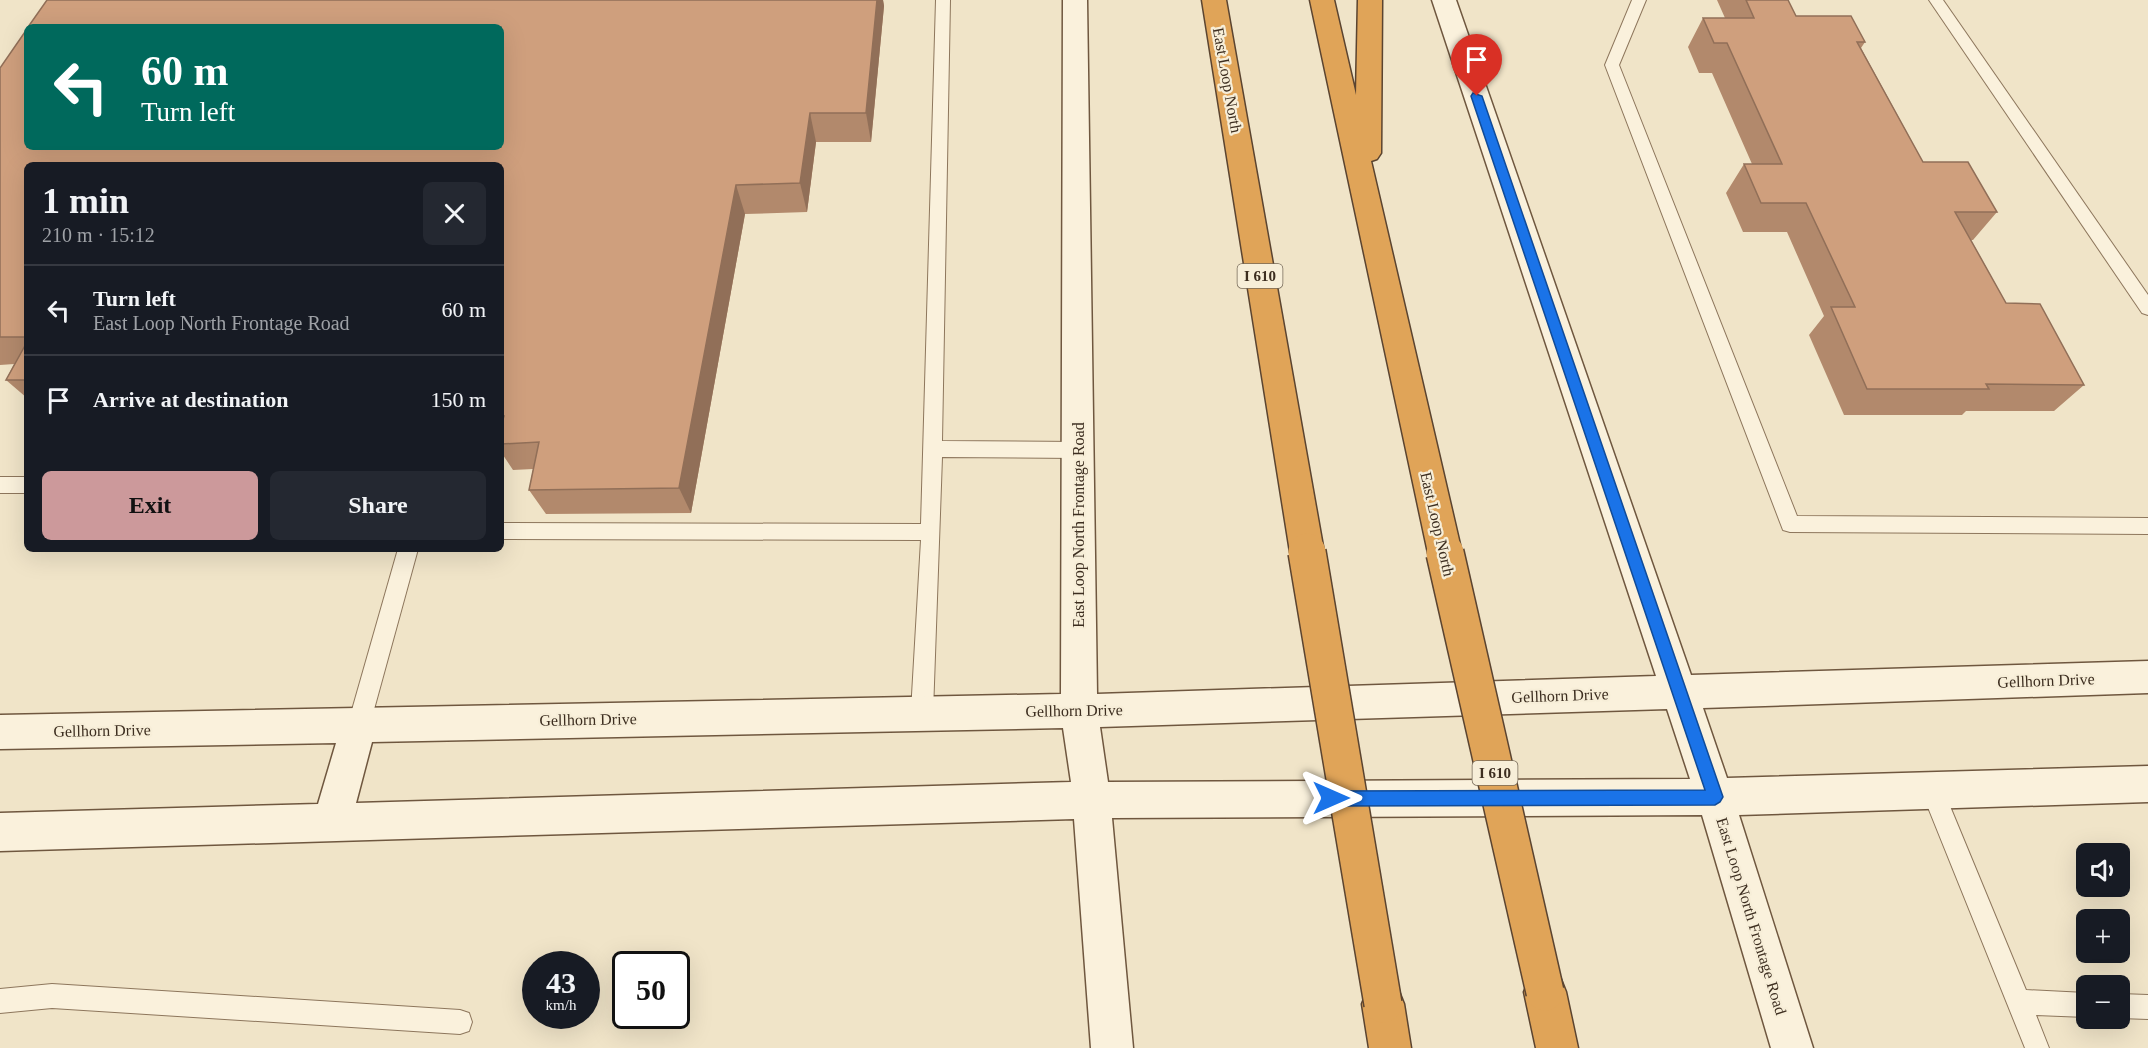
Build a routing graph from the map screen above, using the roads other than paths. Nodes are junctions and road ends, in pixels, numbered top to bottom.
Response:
1 (943, 0) edge
2 (1075, 0) edge
3 (1214, 0) edge
4 (1322, 0) edge
5 (1370, 0) edge
6 (1444, 0) edge
7 (1639, 0) edge
8 (1936, 0) edge
9 (1368, 212) junction
10 (2148, 308) edge
11 (933, 448) junction
12 (1078, 450) junction
13 (0, 485) edge
14 (24, 485) edge
15 (2148, 526) edge
16 (504, 531) edge
17 (931, 532) junction
18 (407, 552) edge
19 (2148, 677) edge
20 (1679, 691) junction
21 (1079, 711) junction
22 (922, 712) junction
23 (359, 724) junction
24 (0, 732) edge
25 (2148, 784) edge
26 (1932, 790) junction
27 (1715, 797) junction
28 (1092, 800) junction
29 (332, 822) junction
30 (0, 832) edge
31 (0, 1001) edge
32 (2018, 1002) junction
33 (2076, 1005) edge
34 (2130, 1006) edge
35 (2148, 1007) edge
36 (460, 1022) dead end
37 (1112, 1048) edge
38 (1390, 1048) edge
39 (1557, 1048) edge
40 (1792, 1048) edge
41 (2037, 1048) edge

1 - 11 lane
2 - 12 main road, East Loop North Frontage Road
3 - 38 highway, East Loop North / I 610, bridge
4 - 9 highway, East Loop North / I 610
5 - 9 highway
6 - 20 main road, East Loop North Frontage Road
7 - 15 lane
8 - 10 lane
9 - 39 highway, East Loop North / I 610, bridge
11 - 12 lane
11 - 17 lane
12 - 21 main road, East Loop North Frontage Road
13 - 14 lane
16 - 17 lane
17 - 22 lane
18 - 23 lane
19 - 20 main road, Gellhorn Drive
20 - 21 main road, Gellhorn Drive
20 - 27 main road, East Loop North Frontage Road
21 - 22 main road, Gellhorn Drive
21 - 28 main road, East Loop North Frontage Road
22 - 23 main road, Gellhorn Drive
23 - 24 main road, Gellhorn Drive
23 - 29 main road
25 - 26 main road
26 - 27 main road
26 - 32 lane
27 - 28 main road
27 - 40 main road, East Loop North Frontage Road
28 - 29 main road
28 - 37 main road, East Loop North Frontage Road
29 - 30 main road
31 - 36 lane
32 - 33 lane
32 - 41 lane
34 - 35 lane

